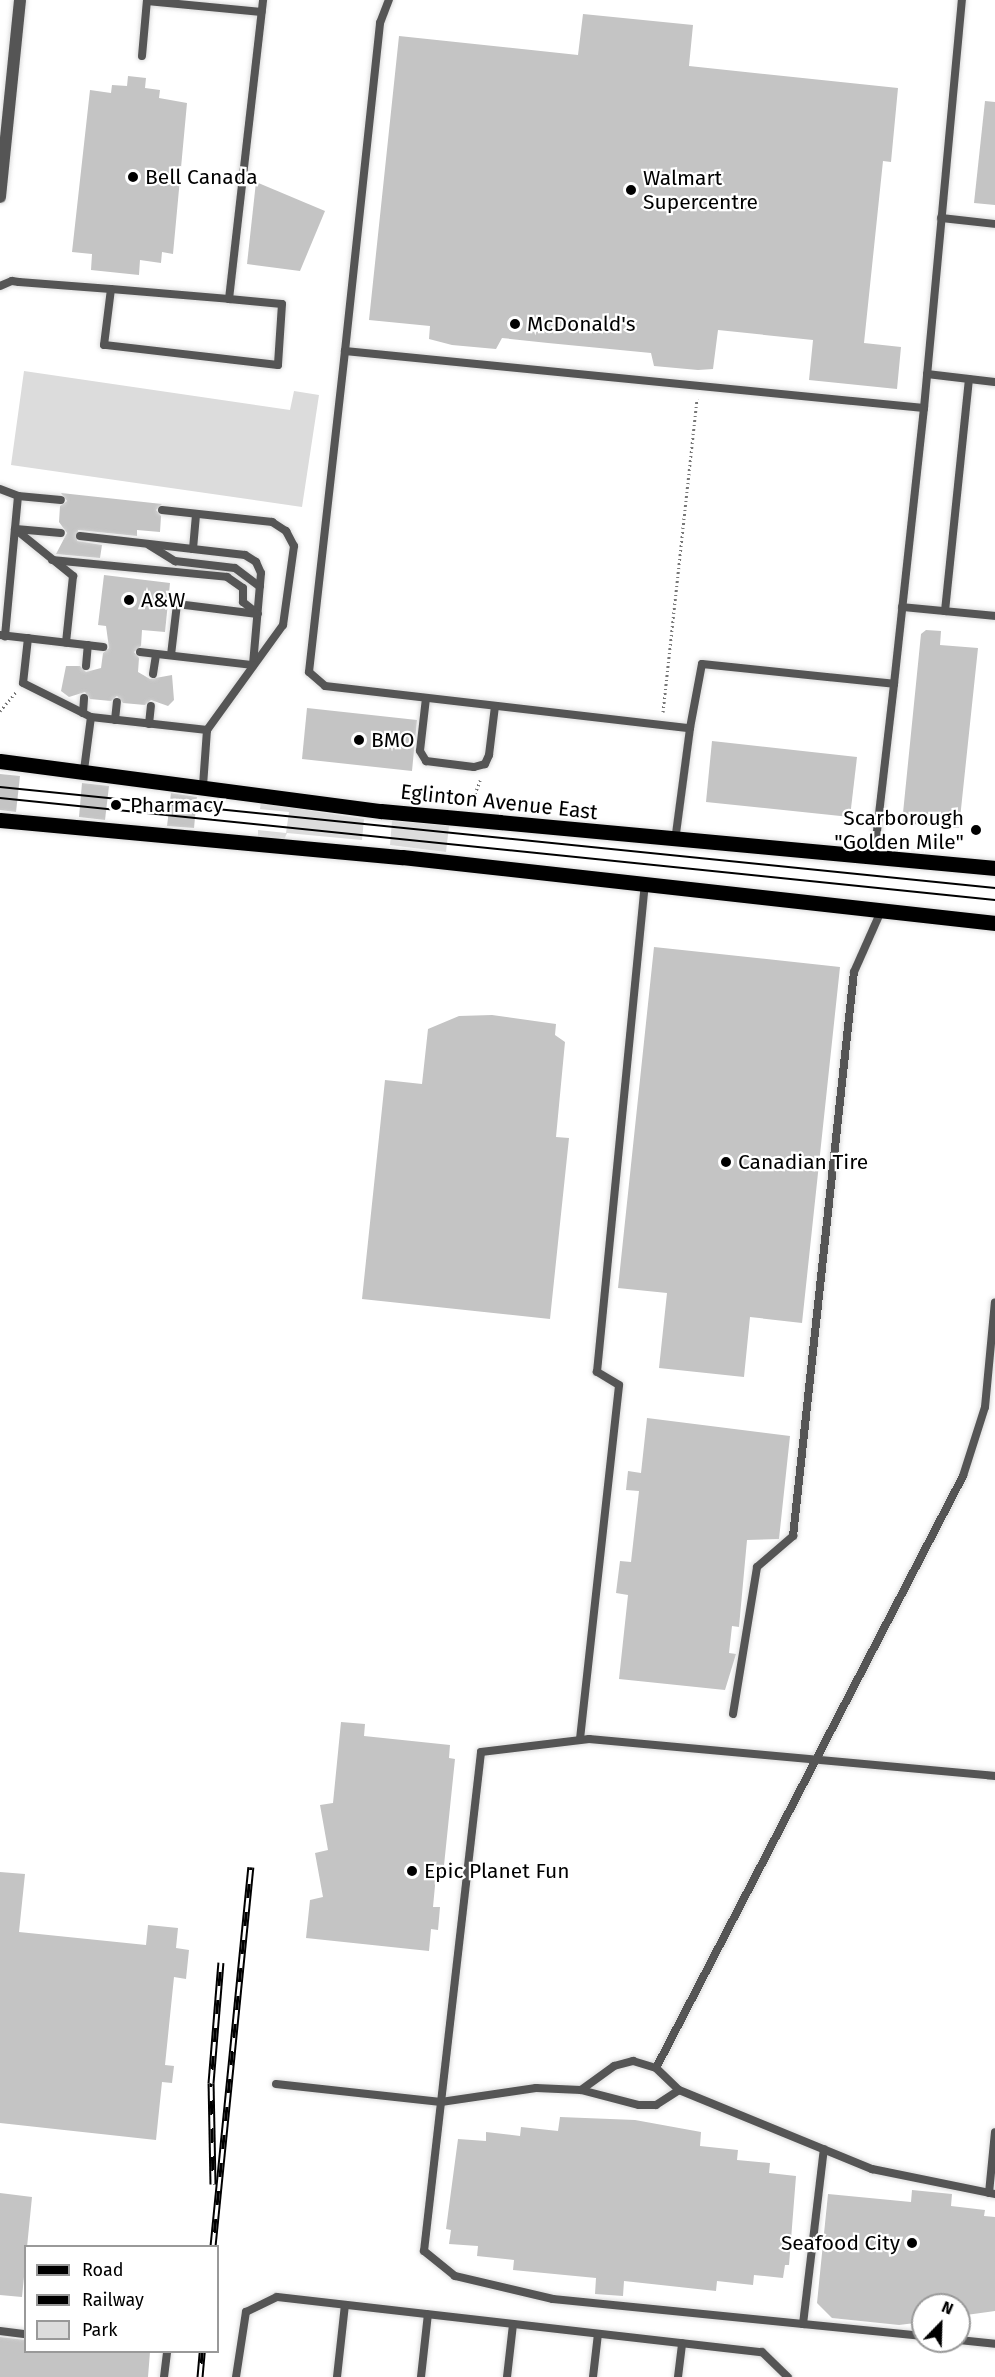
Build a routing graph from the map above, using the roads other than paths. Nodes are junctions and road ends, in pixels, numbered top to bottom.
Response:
1 (20, 0) edge
2 (262, 0) edge
3 (389, 0) edge
4 (962, 0) edge
5 (147, 1) edge
6 (261, 12) junction
7 (142, 56) dead end
8 (0, 197) edge
9 (941, 218) junction
10 (995, 224) edge
11 (0, 286) edge
12 (111, 290) junction
13 (229, 299) junction
14 (345, 351) junction
15 (927, 374) junction
16 (969, 379) junction
17 (995, 382) edge
18 (924, 408) junction
19 (0, 489) edge
20 (18, 496) junction
21 (61, 500) dead end
22 (162, 510) dead end
23 (196, 514) junction
24 (15, 529) junction
25 (61, 533) dead end
26 (80, 536) dead end
27 (147, 544) junction
28 (193, 549) junction
29 (52, 560) junction
30 (260, 587) junction
31 (902, 607) junction
32 (945, 611) junction
33 (258, 614) junction
34 (995, 616) edge
35 (2, 635) edge
36 (28, 638) junction
37 (66, 643) junction
38 (88, 645) junction
39 (103, 647) dead end
40 (140, 652) dead end
41 (156, 654) junction
42 (171, 655) junction
43 (253, 665) junction
44 (86, 666) dead end
45 (153, 674) dead end
46 (894, 684) junction
47 (84, 698) dead end
48 (426, 698) junction
49 (117, 702) dead end
50 (151, 706) dead end
51 (495, 706) junction
52 (87, 715) junction
53 (115, 720) junction
54 (149, 724) junction
55 (690, 728) junction
56 (207, 730) junction
57 (0, 761) edge
58 (84, 770) junction
59 (203, 786) junction
60 (0, 820) edge
61 (675, 841) junction
62 (874, 857) junction
63 (995, 868) edge
64 (645, 882) junction
65 (881, 911) junction
66 (995, 923) edge
67 (995, 1302) edge
68 (733, 1714) dead end
69 (580, 1739) junction
70 (816, 1760) junction
71 (995, 1776) edge
72 (656, 2068) junction
73 (276, 2084) dead end
74 (581, 2090) junction
75 (679, 2090) junction
76 (441, 2102) junction
77 (995, 2132) edge
78 (824, 2149) junction
79 (992, 2193) edge
80 (345, 2305) junction
81 (428, 2314) junction
82 (513, 2324) junction
83 (803, 2324) junction
84 (0, 2331) edge
85 (24, 2334) edge
86 (598, 2334) junction
87 (911, 2335) edge
88 (971, 2341) edge
89 (682, 2343) junction
90 (995, 2344) edge
91 (167, 2353) edge
92 (777, 2373) edge
93 (164, 2377) edge
94 (236, 2377) edge
95 (337, 2377) edge
96 (421, 2377) edge
97 (507, 2377) edge
98 (593, 2377) edge
99 (678, 2377) edge
100 (788, 2377) edge

1 - 8 street
2 - 6 lane
3 - 14 lane
4 - 9 lane
5 - 6 lane
5 - 7 lane
6 - 13 lane
9 - 10 lane
9 - 15 lane
11 - 12 lane
12 - 13 lane
12 - 13 lane
14 - 18 lane
14 - 48 lane
15 - 16 lane
15 - 18 lane
16 - 17 lane
16 - 32 lane
18 - 31 lane
19 - 20 lane
20 - 21 lane
20 - 24 lane
22 - 23 lane
23 - 28 lane
23 - 43 lane
24 - 25 lane
24 - 29 lane
24 - 35 lane
26 - 27 lane
27 - 28 lane
27 - 30 lane
28 - 30 lane
29 - 33 lane
29 - 37 lane
30 - 33 lane
31 - 32 lane
31 - 46 lane
32 - 34 lane
33 - 42 lane
33 - 43 lane
35 - 36 lane
36 - 37 lane
36 - 52 lane
37 - 38 lane
38 - 39 lane
38 - 44 lane
40 - 41 lane
41 - 42 lane
41 - 45 lane
42 - 43 lane
43 - 56 lane
46 - 55 lane
46 - 62 lane
47 - 52 lane
48 - 51 lane
48 - 51 lane
49 - 53 lane
50 - 54 lane
51 - 55 lane
52 - 53 lane
52 - 58 lane
53 - 54 lane
54 - 56 lane
55 - 61 lane
56 - 59 lane
57 - 58 main road, Eglinton Avenue East
58 - 59 main road, Eglinton Avenue East
59 - 61 main road, Eglinton Avenue East
60 - 64 main road
61 - 62 main road, Eglinton Avenue East
62 - 63 main road, Eglinton Avenue East
64 - 65 main road
64 - 69 lane
65 - 66 main road
65 - 68 lane
67 - 70 lane
69 - 70 lane
69 - 76 lane
70 - 71 lane
70 - 72 lane
72 - 74 lane
72 - 75 lane
73 - 76 lane
74 - 75 lane
74 - 76 lane
75 - 78 lane
76 - 83 lane
77 - 79 lane
78 - 79 lane
78 - 83 lane
80 - 81 lane
80 - 94 lane
80 - 95 lane
81 - 82 lane
81 - 96 lane
82 - 86 lane
82 - 97 lane
83 - 87 lane
84 - 85 lane
86 - 89 lane
86 - 98 lane
88 - 90 lane
89 - 92 lane
89 - 99 lane
91 - 93 lane
92 - 100 lane

